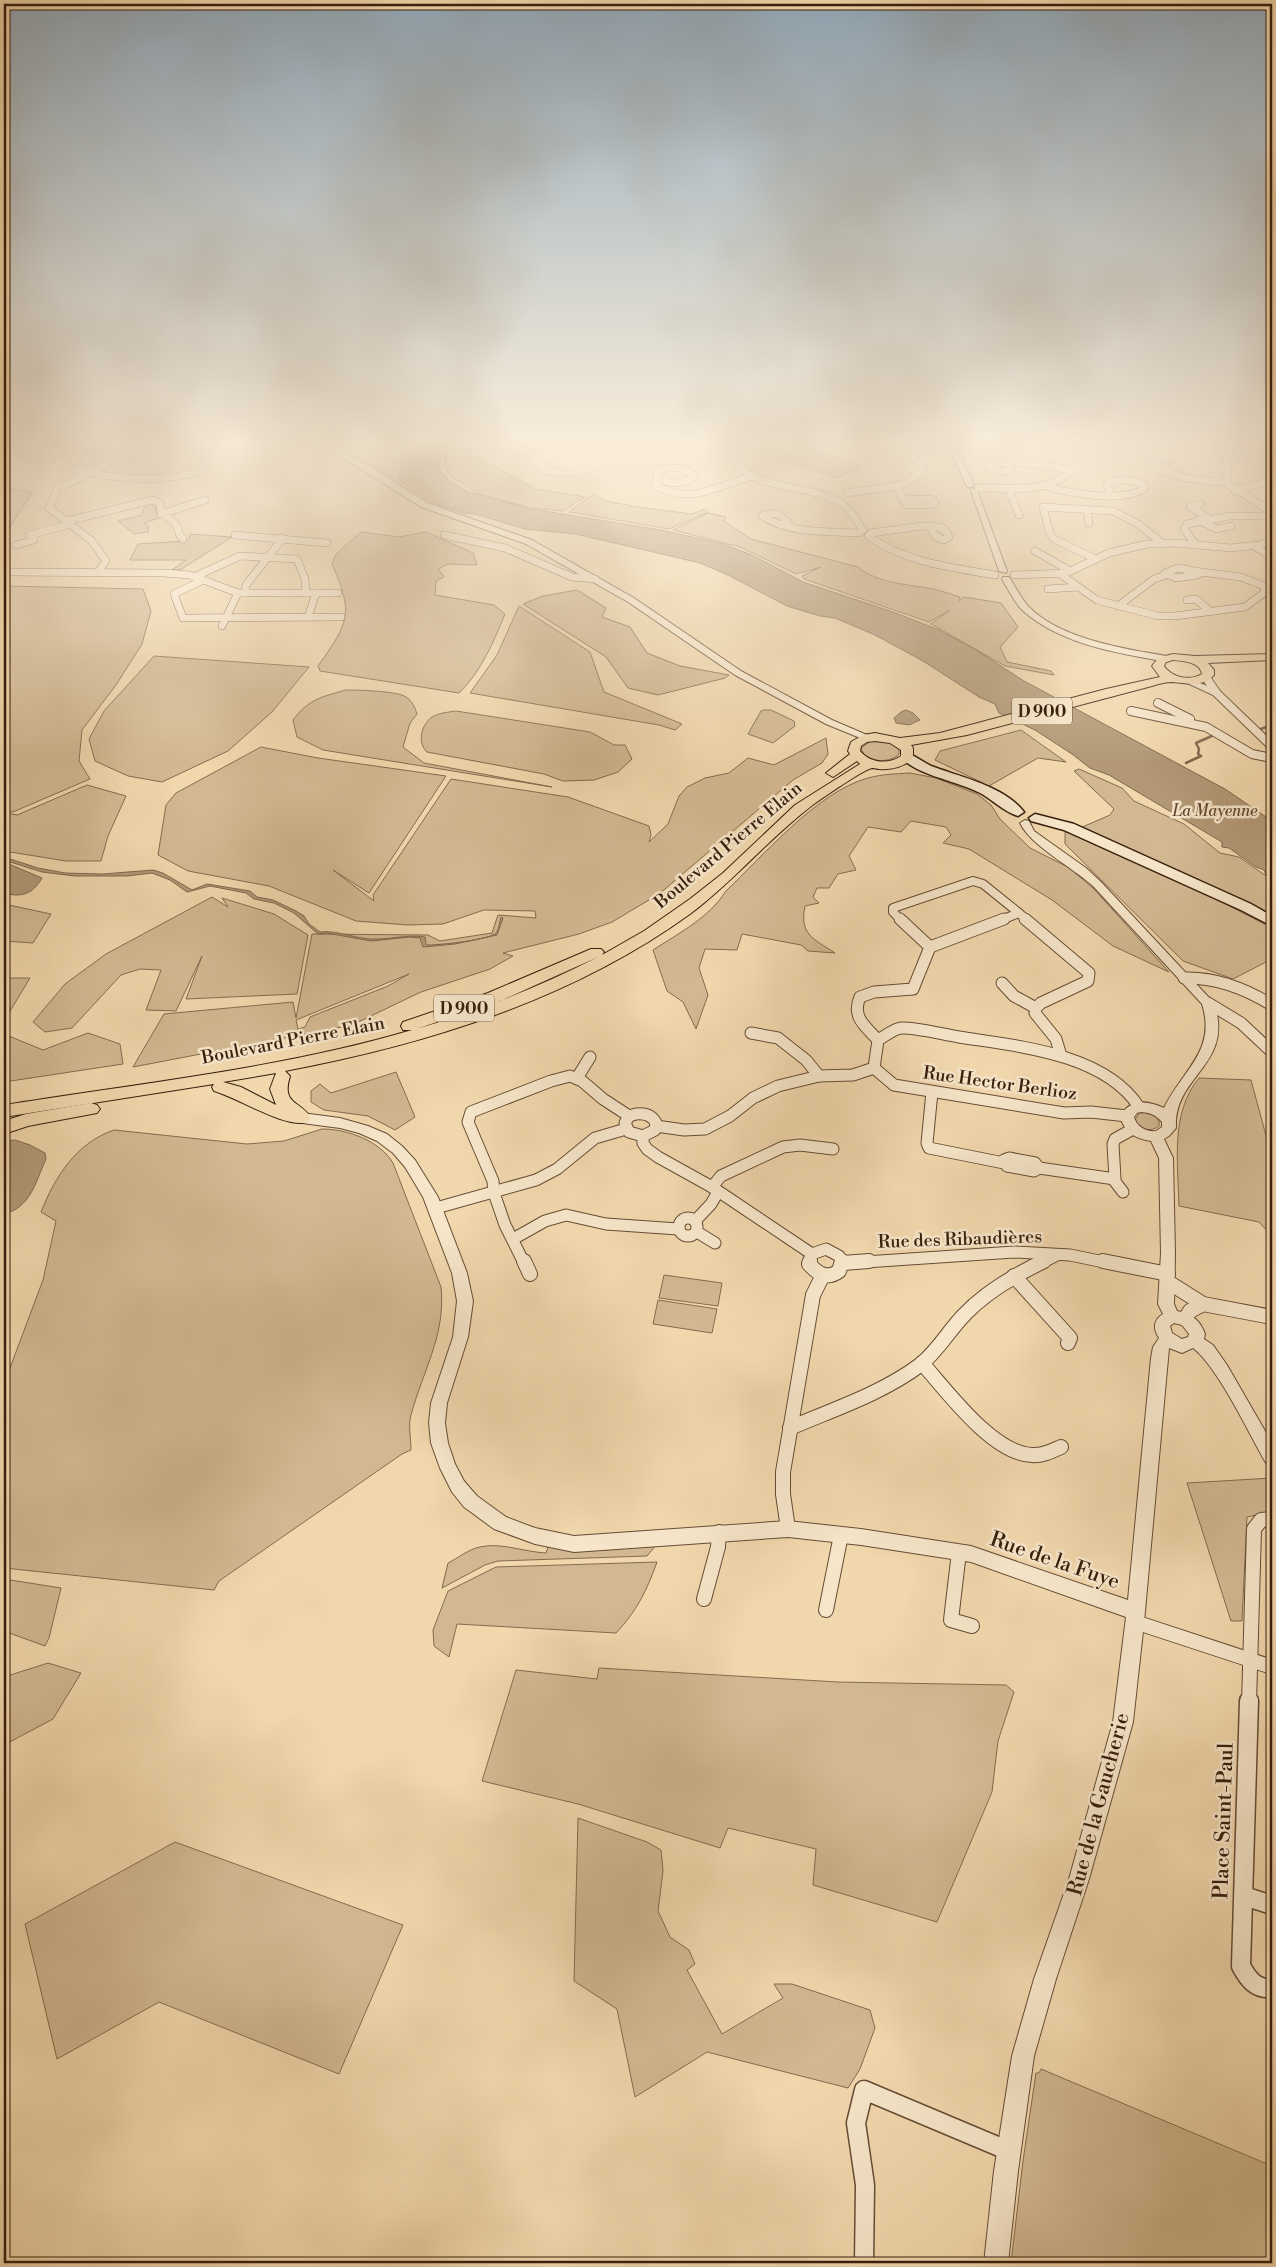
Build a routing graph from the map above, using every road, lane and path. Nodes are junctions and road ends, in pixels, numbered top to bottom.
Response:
1 (100, 550) edge
2 (274, 550) edge
3 (509, 550) edge
4 (540, 550) edge
5 (892, 550) edge
6 (995, 550) edge
7 (1076, 550) edge
8 (1119, 550) edge
9 (1260, 550) edge
10 (1035, 551) dead end
11 (268, 557) junction
12 (1272, 557) edge
13 (1095, 559) junction
14 (1070, 571) junction
15 (4, 572) edge
16 (98, 572) junction
17 (1060, 574) junction
18 (1004, 575) junction
19 (194, 576) junction
20 (595, 579) junction
21 (202, 580) junction
22 (246, 585) junction
23 (1078, 587) junction
24 (227, 589) junction
25 (1269, 589) edge
26 (1048, 590) dead end
27 (242, 593) junction
28 (306, 593) junction
29 (316, 593) junction
30 (338, 593) dead end
31 (1187, 600) dead end
32 (1118, 606) junction
33 (1211, 612) junction
34 (226, 617) junction
35 (308, 617) junction
36 (342, 617) dead end
37 (222, 626) dead end
38 (1272, 657) edge
39 (1194, 660) junction
40 (1272, 662) edge
41 (1162, 665) junction
42 (1208, 675) junction
43 (1173, 678) junction
44 (1188, 681) junction
45 (1111, 692) junction
46 (1216, 693) junction
47 (1158, 703) dead end
48 (1131, 711) dead end
49 (829, 722) junction
50 (1206, 727) junction
51 (869, 738) junction
52 (1272, 746) edge
53 (856, 750) junction
54 (905, 750) junction
55 (1272, 758) edge
56 (871, 763) junction
57 (892, 764) junction
58 (934, 771) junction
59 (1030, 821) junction
60 (1069, 827) joint
61 (964, 873) dead end
62 (974, 881) junction
63 (1018, 914) junction
64 (1272, 922) edge
65 (930, 947) junction
66 (1184, 978) junction
67 (1002, 983) dead end
68 (1208, 1004) junction
69 (1272, 1005) edge
70 (1036, 1008) junction
71 (443, 1028) junction
72 (751, 1033) dead end
73 (878, 1040) junction
74 (1272, 1052) edge
75 (1061, 1056) junction
76 (590, 1057) dead end
77 (874, 1068) junction
78 (282, 1076) junction
79 (819, 1076) junction
80 (577, 1078) junction
81 (220, 1086) junction
82 (932, 1092) junction
83 (4, 1104) edge
84 (1139, 1107) junction
85 (4, 1111) edge
86 (1165, 1112) junction
87 (629, 1116) junction
88 (1127, 1116) junction
89 (302, 1118) junction
90 (656, 1126) junction
91 (4, 1128) edge
92 (626, 1129) junction
93 (1134, 1129) junction
94 (643, 1136) junction
95 (1156, 1136) junction
96 (833, 1149) dead end
97 (1113, 1179) junction
98 (715, 1189) junction
99 (1123, 1192) dead end
100 (494, 1193) junction
101 (436, 1208) junction
102 (696, 1227) junction
103 (513, 1239) junction
104 (715, 1243) dead end
105 (812, 1254) junction
106 (1058, 1254) junction
107 (843, 1263) junction
108 (530, 1274) dead end
109 (823, 1275) junction
110 (1014, 1276) junction
111 (1168, 1278) junction
112 (1203, 1304) junction
113 (1272, 1317) edge
114 (1179, 1318) junction
115 (1167, 1339) junction
116 (1195, 1341) junction
117 (1068, 1343) dead end
118 (922, 1363) junction
119 (790, 1428) junction
120 (1061, 1447) dead end
121 (1272, 1458) edge
122 (1272, 1518) edge
123 (788, 1529) junction
124 (719, 1532) junction
125 (841, 1535) junction
126 (959, 1552) junction
127 (704, 1599) dead end
128 (826, 1610) dead end
129 (1135, 1617) junction
130 (972, 1626) dead end
131 (1251, 1659) junction
132 (1272, 1667) edge
133 (1244, 1896) junction
134 (1272, 1905) edge
135 (1272, 1988) edge
136 (1009, 2151) junction
137 (864, 2263) edge
138 (996, 2263) edge

1 - 16 street
2 - 11 street
3 - 20 street
4 - 20 street
5 - 18 street
6 - 18 street
7 - 13 street
8 - 13 street
9 - 12 street
10 - 14 street
11 - 19 street
11 - 22 street
11 - 28 street
13 - 14 street
14 - 17 street
15 - 16 street
16 - 19 street
17 - 18 street
17 - 23 street
18 - 41 street
19 - 21 street
20 - 49 street
21 - 24 street
21 - 34 street
22 - 24 street
22 - 27 street
23 - 26 street
23 - 32 street
24 - 27 street
25 - 32 street
25 - 33 street
27 - 28 street
27 - 34 street
28 - 29 street
29 - 30 street
29 - 35 street
31 - 33 street
32 - 33 street
34 - 35 street
34 - 37 street
35 - 36 street
38 - 39 main road
39 - 41 main road
39 - 42 main road
40 - 42 main road
41 - 43 main road
41 - 45 main road, D 900
42 - 44 main road
42 - 46 street
43 - 44 main road
43 - 45 main road, D 900
44 - 46 street
45 - 54 main road, D 900
46 - 52 street
47 - 50 street
48 - 50 street
49 - 51 street
49 - 53 street
50 - 55 street
51 - 53 main road, Boulevard Pierre Elain
51 - 54 main road
53 - 56 main road
53 - 83 main road, Boulevard Pierre Elain / D 900
54 - 57 main road
54 - 58 main road
56 - 57 main road
56 - 71 main road, Boulevard Pierre Elain / D 900
57 - 58 main road
58 - 59 main road
59 - 60 main road
59 - 66 street
60 - 64 main road
61 - 62 street
62 - 63 street
62 - 65 street
63 - 65 street
63 - 70 street
65 - 73 street
66 - 68 street
66 - 69 street
67 - 70 street
68 - 74 street
68 - 86 street
70 - 75 street
71 - 78 main road
71 - 85 main road, Boulevard Pierre Elain / D 900
72 - 79 street
73 - 75 street
73 - 77 street
75 - 84 street
76 - 80 street
77 - 79 street
77 - 82 street, Rue Hector Berlioz
78 - 81 main road
78 - 89 main road
79 - 90 street
80 - 87 street
80 - 100 street
81 - 89 main road
81 - 91 main road
82 - 88 street, Rue Hector Berlioz
82 - 97 street
84 - 86 street
84 - 88 street
86 - 95 street
87 - 90 street
87 - 92 street
88 - 93 street
89 - 101 street, Rue de la Fuye
90 - 94 street
92 - 94 street
92 - 100 street
93 - 95 street
93 - 97 street
94 - 98 street
95 - 111 street
96 - 98 street
97 - 99 street
98 - 102 street
98 - 105 street
100 - 101 street
100 - 103 street
101 - 124 street, Rue de la Fuye
102 - 103 street
102 - 104 street
103 - 108 street
105 - 107 street
105 - 109 street
106 - 107 street, Rue des Ribaudières
106 - 110 street
106 - 111 street, Rue des Ribaudières
107 - 109 street, Rue des Ribaudières
109 - 119 street
110 - 117 street
110 - 118 street
111 - 112 street
111 - 114 street
112 - 113 street
112 - 114 street
114 - 115 street
114 - 116 street
115 - 116 street
115 - 129 street, Rue de la Gaucherie
116 - 121 street
118 - 119 street
118 - 120 street
119 - 123 street
122 - 131 street, Place Saint-Paul
123 - 124 street, Rue de la Fuye
123 - 125 street, Rue de la Fuye
124 - 127 street
125 - 126 street, Rue de la Fuye
125 - 128 street
126 - 129 street, Rue de la Fuye
126 - 130 street
129 - 131 street
129 - 136 street, Rue de la Gaucherie
131 - 132 street
131 - 133 street, Place Saint-Paul
133 - 134 street
133 - 135 street, Place Saint-Paul
136 - 137 street
136 - 138 street, Rue de la Gaucherie

